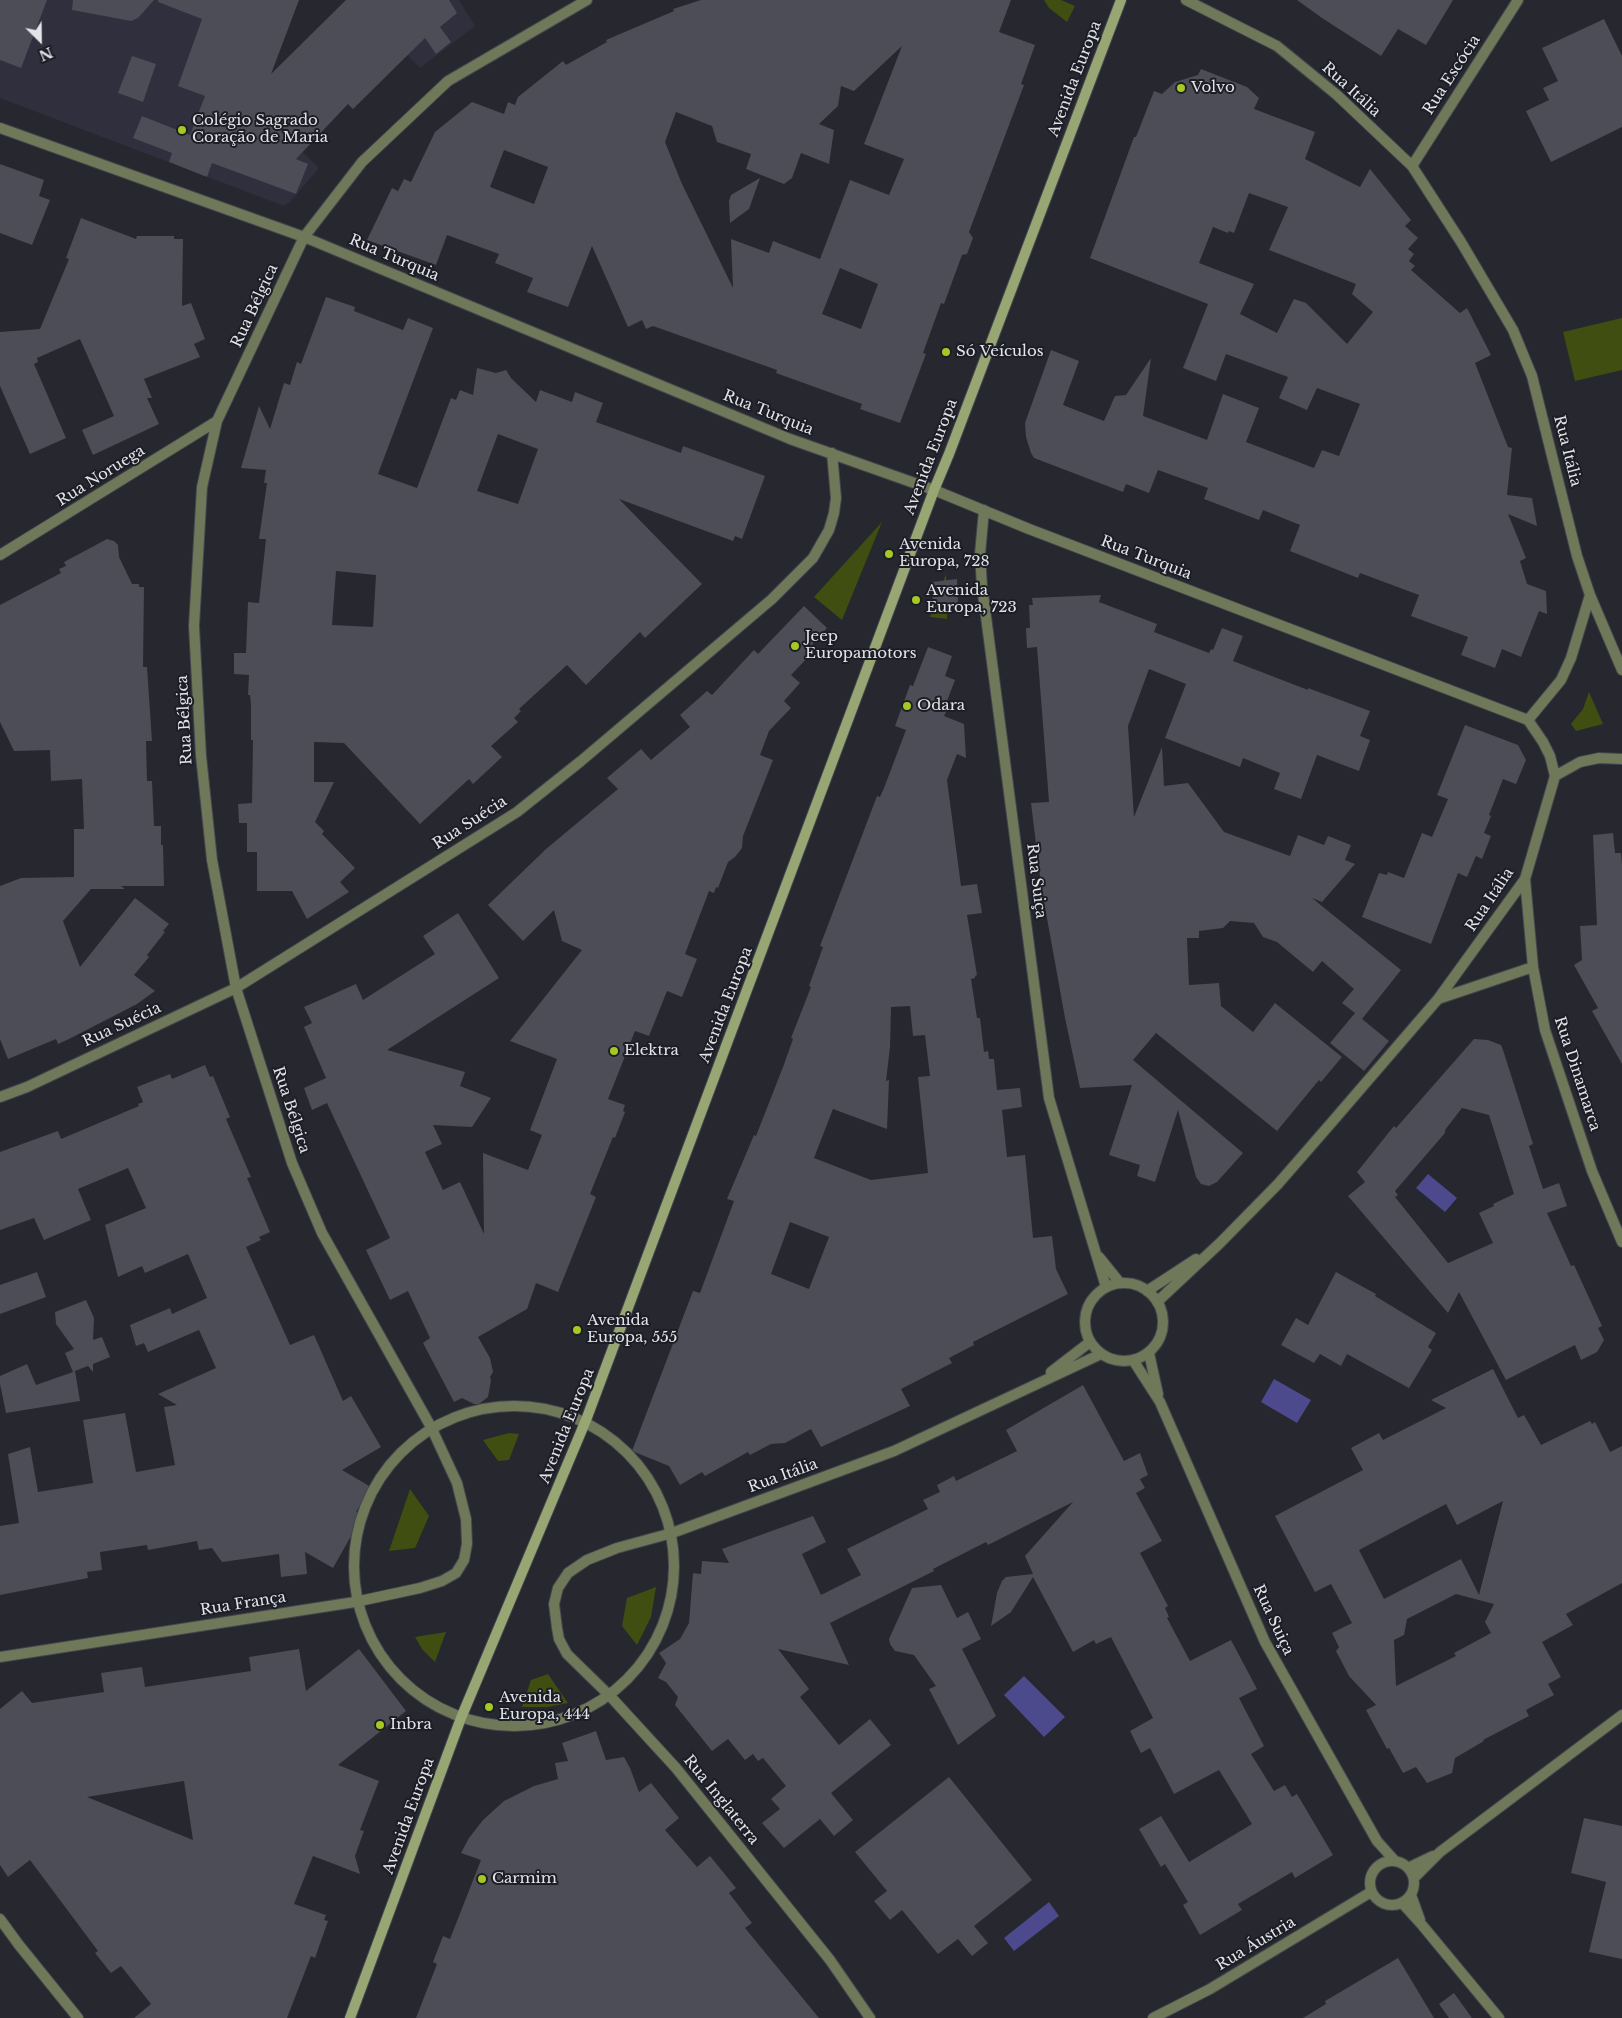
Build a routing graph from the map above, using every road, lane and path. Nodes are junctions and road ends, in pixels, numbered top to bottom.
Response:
1 (587, 0) edge
2 (1121, 0) edge
3 (1186, 0) edge
4 (1518, 0) edge
5 (0, 128) edge
6 (1412, 166) junction
7 (304, 237) junction
8 (218, 421) junction
9 (832, 453) junction
10 (934, 490) junction
11 (984, 510) junction
12 (0, 555) edge
13 (1590, 596) junction
14 (1622, 670) edge
15 (1528, 720) junction
16 (1622, 758) edge
17 (1555, 776) junction
18 (1525, 879) junction
19 (1534, 967) junction
20 (236, 988) junction
21 (1438, 999) junction
22 (0, 1097) edge
23 (1622, 1242) edge
24 (1220, 1243) junction
25 (1094, 1250) junction
26 (1120, 1283) junction
27 (1106, 1287) junction
28 (1147, 1291) junction
29 (1157, 1302) junction
30 (1090, 1342) junction
31 (1148, 1353) junction
32 (1100, 1354) junction
33 (1133, 1360) junction
34 (1037, 1384) junction
35 (1160, 1402) junction
36 (586, 1420) junction
37 (431, 1427) junction
38 (672, 1533) junction
39 (467, 1544) joint
40 (355, 1602) junction
41 (554, 1604) joint
42 (0, 1657) edge
43 (610, 1696) junction
44 (1622, 1715) edge
45 (461, 1718) junction
46 (1377, 1841) junction
47 (1440, 1852) junction
48 (1395, 1861) junction
49 (1380, 1864) junction
50 (1408, 1868) junction
51 (1414, 1878) junction
52 (1372, 1892) junction
53 (1411, 1895) junction
54 (1402, 1903) junction
55 (0, 1919) edge
56 (1422, 1925) junction
57 (78, 2018) edge
58 (350, 2018) edge
59 (870, 2018) edge
60 (1154, 2018) edge
61 (1499, 2018) edge

1 - 7 street, Rua Bélgica
2 - 10 main road, Avenida Europa
3 - 6 street, Rua Itália
4 - 6 street, Rua Escócia
5 - 7 street, Rua Turquia
6 - 13 street, Rua Itália
7 - 8 street, Rua Bélgica
7 - 9 street, Rua Turquia
8 - 12 street, Rua Noruega
8 - 20 street, Rua Bélgica
9 - 10 street, Rua Turquia
9 - 20 street, Rua Suécia
10 - 11 street, Rua Turquia
10 - 36 main road, Avenida Europa
11 - 15 street, Rua Turquia
11 - 25 street, Rua Suiça
13 - 14 street
13 - 15 street
15 - 17 street
16 - 17 street
17 - 18 street, Rua Itália
18 - 19 street, Rua Dinamarca
18 - 21 street, Rua Itália
19 - 21 street
19 - 23 street, Rua Dinamarca
20 - 22 street, Rua Suécia
20 - 37 street, Rua Bélgica
21 - 24 street, Rua Itália
24 - 28 street, Rua Itália
24 - 29 street, Rua Itália
25 - 26 street, Rua Suiça
25 - 27 street, Rua Suiça
26 - 27 street
26 - 28 street
27 - 30 street
28 - 29 street
29 - 31 street
30 - 32 street
30 - 34 street, Rua Itália
31 - 33 street
31 - 35 street, Rua Suiça
32 - 33 street
32 - 34 street, Rua Itália
33 - 35 street, Rua Suiça
34 - 38 street, Rua Itália
35 - 46 street, Rua Suiça
36 - 37 street
36 - 38 street
36 - 45 main road, Avenida Europa
37 - 39 street, Rua Bélgica
37 - 40 street
38 - 41 street, Rua Itália
38 - 43 street
39 - 40 street, Rua França
40 - 42 street, Rua França
40 - 45 street
41 - 43 street, Rua Inglaterra
43 - 45 street
43 - 59 street, Rua Inglaterra
44 - 47 street
45 - 58 main road, Avenida Europa
46 - 48 street, Rua Suiça
46 - 49 street, Rua Suiça
47 - 50 street
47 - 51 street
48 - 49 street
48 - 50 street
49 - 52 street
50 - 51 street
51 - 53 street
52 - 54 street
52 - 60 street, Rua Áustria
53 - 54 street
53 - 56 street
54 - 56 street
55 - 57 street
56 - 61 street

